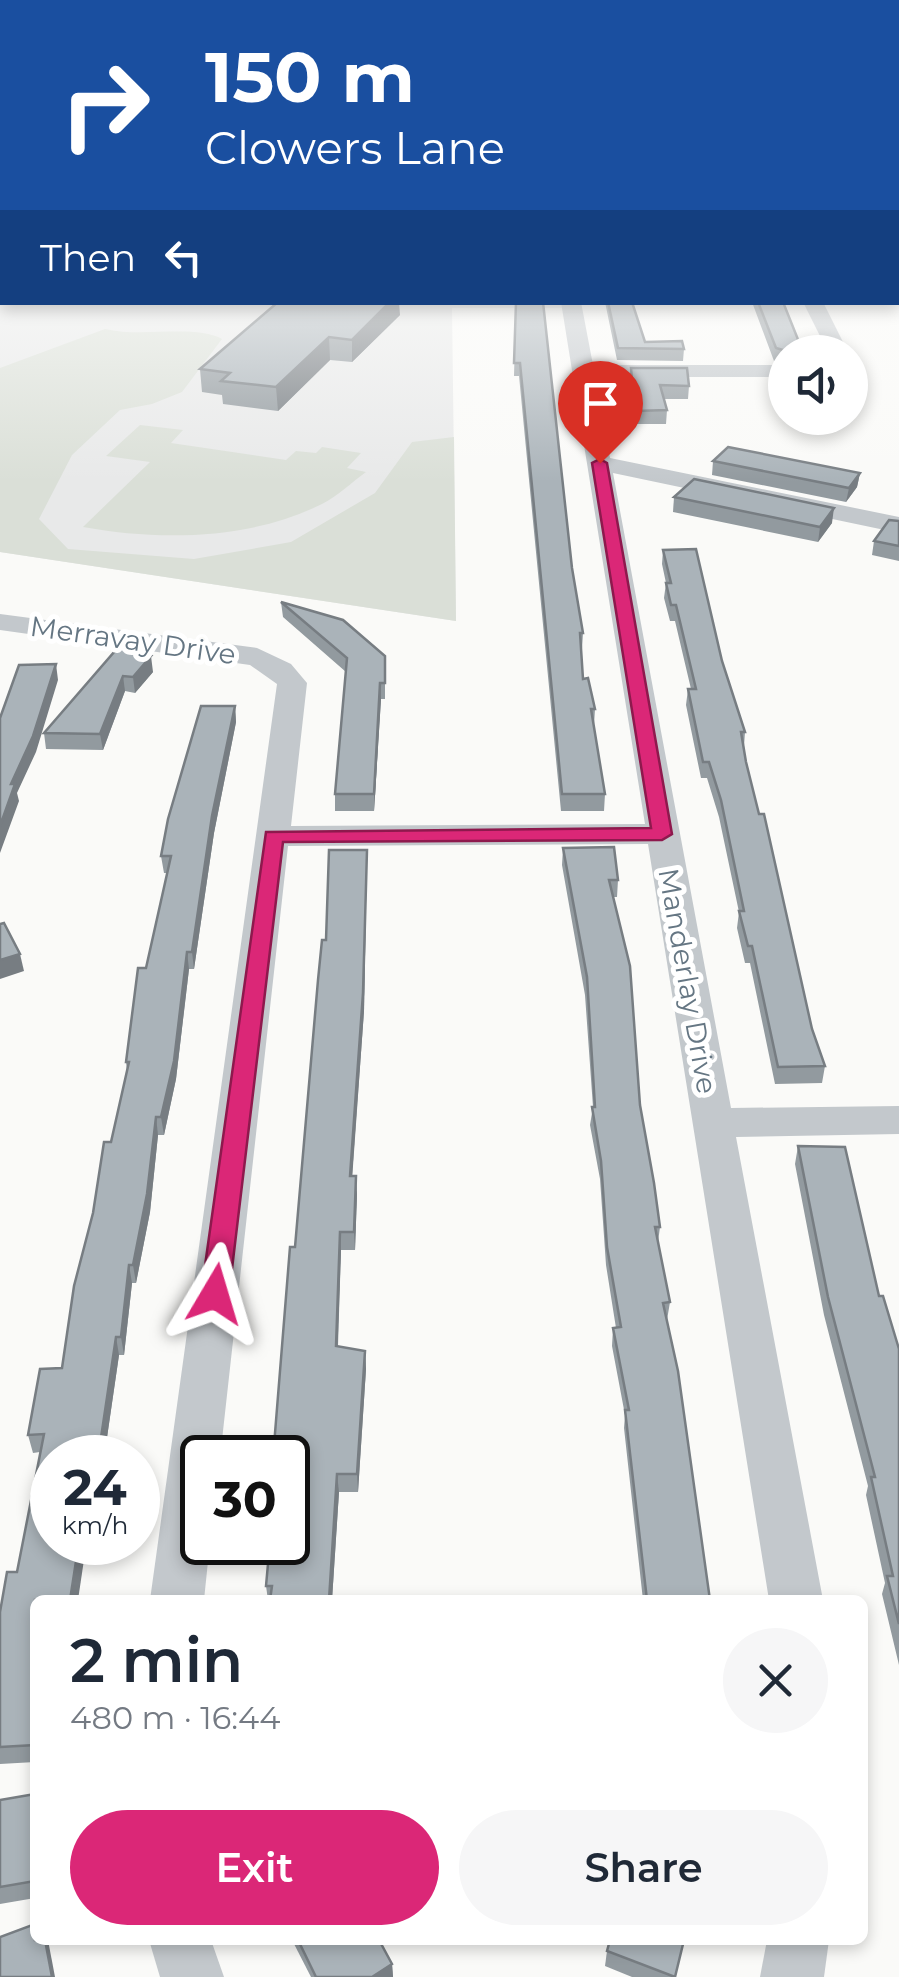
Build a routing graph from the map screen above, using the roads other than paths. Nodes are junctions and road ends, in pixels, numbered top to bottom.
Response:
1 (572, 305) edge
2 (815, 305) edge
3 (830, 335) edge
4 (583, 371) junction
5 (768, 371) edge
6 (600, 463) junction
7 (899, 526) edge
8 (0, 622) edge
9 (662, 834) junction
10 (274, 836) junction
11 (899, 1120) edge
12 (713, 1122) junction
13 (178, 1595) edge
14 (795, 1595) edge
15 (182, 1945) edge
16 (797, 1945) edge
17 (192, 1977) edge
18 (792, 1977) edge

1 - 4 street, Manderlay Drive
2 - 3 street
4 - 5 street
4 - 6 street, Manderlay Drive
6 - 7 street
6 - 9 street, Manderlay Drive
8 - 10 street, Merravay Drive
9 - 10 street
9 - 12 street, Manderlay Drive
10 - 13 street, Merravay Drive
11 - 12 street
12 - 14 street, Manderlay Drive
15 - 17 street
16 - 18 street

